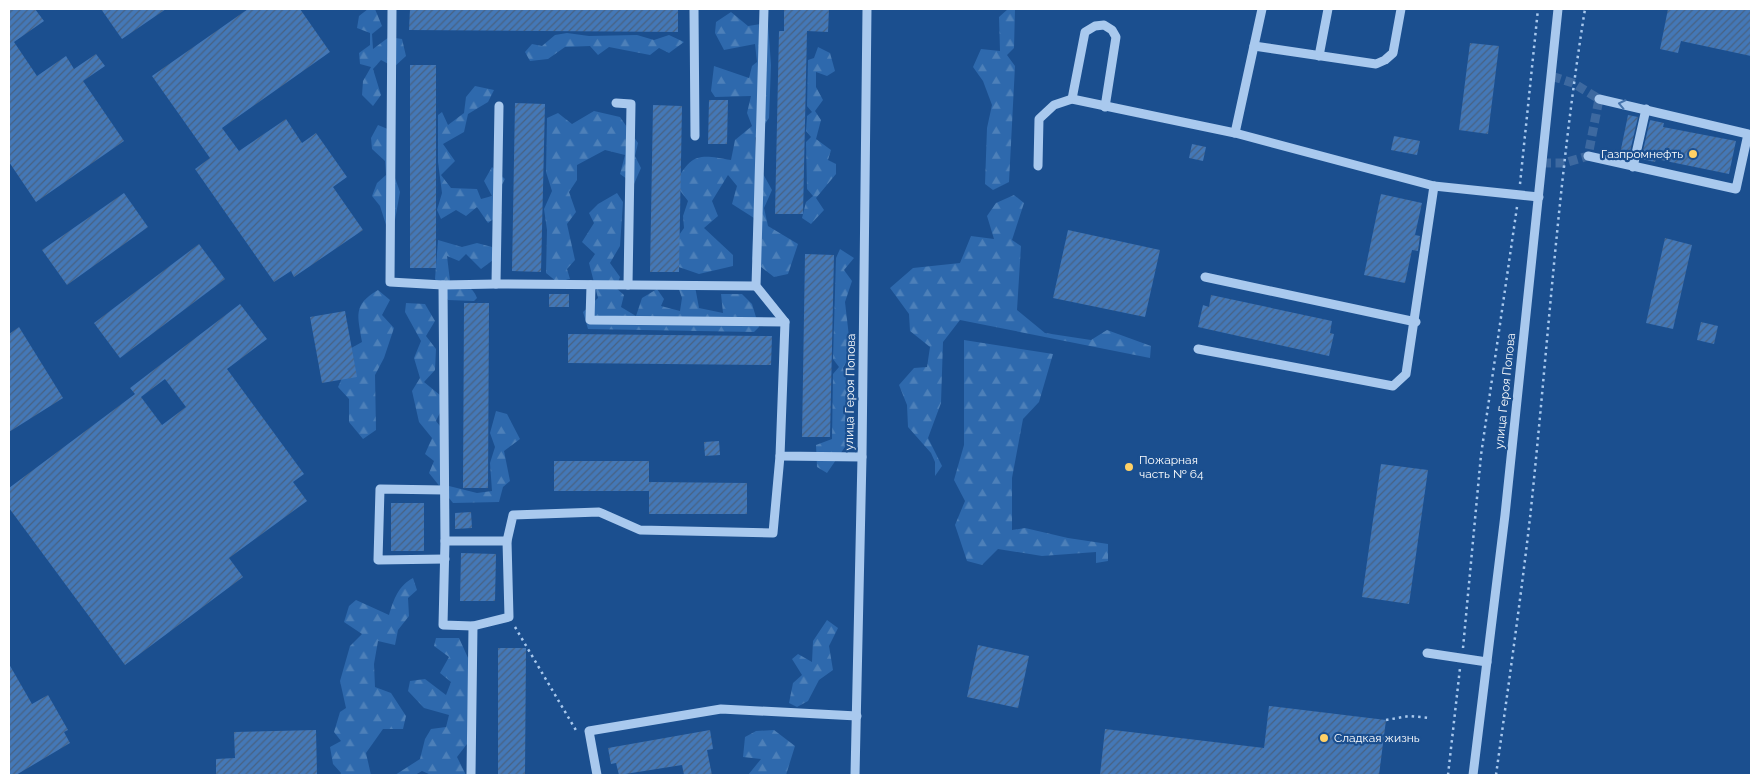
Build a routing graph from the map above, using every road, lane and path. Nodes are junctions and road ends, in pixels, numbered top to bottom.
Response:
1 (392, 9) edge
2 (694, 9) edge
3 (764, 9) edge
4 (867, 9) edge
5 (1262, 9) edge
6 (1328, 9) edge
7 (1401, 9) edge
8 (1538, 9) edge
9 (1558, 9) edge
10 (1564, 9) edge
11 (1585, 9) edge
12 (1557, 20) junction
13 (1254, 46) junction
14 (1319, 56) junction
15 (1072, 99) junction
16 (1598, 99) dead end
17 (616, 103) dead end
18 (499, 106) dead end
19 (1105, 107) junction
20 (1646, 109) junction
21 (1235, 133) junction
22 (695, 136) dead end
23 (1588, 156) dead end
24 (1038, 166) dead end
25 (1633, 167) junction
26 (1434, 186) junction
27 (1518, 195) junction
28 (1539, 197) junction
29 (1205, 277) dead end
30 (496, 284) junction
31 (443, 285) junction
32 (591, 285) junction
33 (628, 285) junction
34 (756, 286) junction
35 (785, 322) junction
36 (1416, 322) junction
37 (1198, 349) dead end
38 (780, 456) junction
39 (862, 457) junction
40 (444, 490) junction
41 (445, 541) junction
42 (507, 541) junction
43 (444, 559) junction
44 (509, 617) junction
45 (473, 626) junction
46 (1428, 653) dead end
47 (1462, 658) junction
48 (1487, 662) junction
49 (857, 716) junction
50 (1431, 718) dead end
51 (1386, 720) dead end
52 (580, 737) dead end
53 (471, 775) edge
54 (597, 775) edge
55 (855, 775) edge
56 (1448, 775) edge
57 (1473, 775) edge
58 (1496, 775) edge

1 - 31 street
2 - 22 street
3 - 34 street
4 - 39 street, улица Героя Попова
5 - 13 street
6 - 14 street
7 - 14 street
8 - 27 path
9 - 12 street, улица Героя Попова
10 - 12 street
11 - 58 path
12 - 28 street, улица Героя Попова
13 - 14 street
13 - 21 street
15 - 19 street
15 - 19 street
15 - 24 street
20 -> 16 street
17 - 33 street
18 - 30 street
19 - 21 street
20 - 25 street
20 - 25 street
21 - 26 street
23 - 25 street
26 - 27 street
26 - 36 street
27 - 28 street
27 - 47 path
28 - 48 street, улица Героя Попова
29 - 36 street
30 - 31 street
30 - 32 street
31 - 40 street
32 - 33 street
32 - 35 street
33 - 34 street
34 - 35 street
35 - 38 street
36 - 37 street
38 - 39 street
38 - 42 street
39 - 49 street, улица Героя Попова
40 - 41 street
40 - 43 street
41 - 42 street
41 - 43 street
42 - 44 street
43 - 45 street
44 - 45 street
44 - 52 path
45 - 53 street
46 - 47 street
47 - 48 street
47 - 56 path
48 - 57 street, улица Героя Попова
49 - 54 street
49 - 55 street, улица Героя Попова
50 - 51 path

